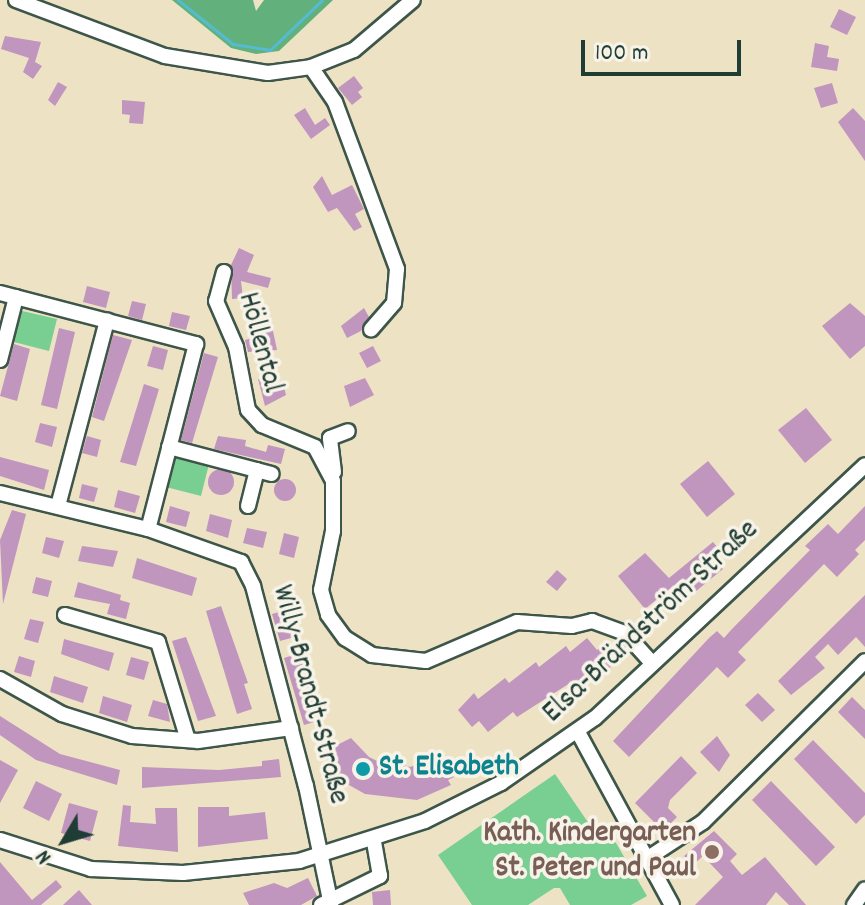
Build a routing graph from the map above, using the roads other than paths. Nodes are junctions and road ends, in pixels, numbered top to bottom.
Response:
1 (16, 0) edge
2 (413, 0) edge
3 (311, 67) junction
4 (224, 272) dead end
5 (0, 293) edge
6 (16, 297) junction
7 (107, 320) junction
8 (371, 329) dead end
9 (0, 360) edge
10 (348, 431) dead end
11 (169, 447) junction
12 (865, 465) edge
13 (333, 481) junction
14 (1, 498) edge
15 (58, 506) junction
16 (248, 506) dead end
17 (148, 529) junction
18 (65, 615) dead end
19 (865, 661) edge
20 (652, 663) junction
21 (0, 679) edge
22 (291, 728) junction
23 (578, 732) junction
24 (188, 740) junction
25 (0, 840) edge
26 (374, 841) junction
27 (324, 855) junction
28 (645, 860) junction
29 (865, 889) edge
30 (327, 904) edge
31 (672, 905) edge
32 (854, 905) edge

1 - 3 street
2 - 3 street
3 - 8 street
4 - 13 street, Höllental
5 - 6 street
6 - 7 street
6 - 9 street
7 - 11 street
7 - 15 street
10 - 13 street, Höllental
11 - 16 street
11 - 17 street
12 - 20 street, Elsa-Brändström-Straße
13 - 20 street, Höllental
14 - 15 street, Willy-Brandt-Straße
15 - 17 street, Willy-Brandt-Straße
17 - 22 street, Willy-Brandt-Straße
18 - 24 street
19 - 28 street
20 - 23 street, Elsa-Brändström-Straße
21 - 24 street
22 - 24 street
22 - 27 street, Willy-Brandt-Straße
23 - 26 street, Elsa-Brändström-Straße
23 - 28 street
25 - 27 street, Elsa-Brändström-Straße
26 - 27 street, Elsa-Brändström-Straße
26 - 30 street
27 - 30 street, Willy-Brandt-Straße
28 - 31 street
29 - 32 street

